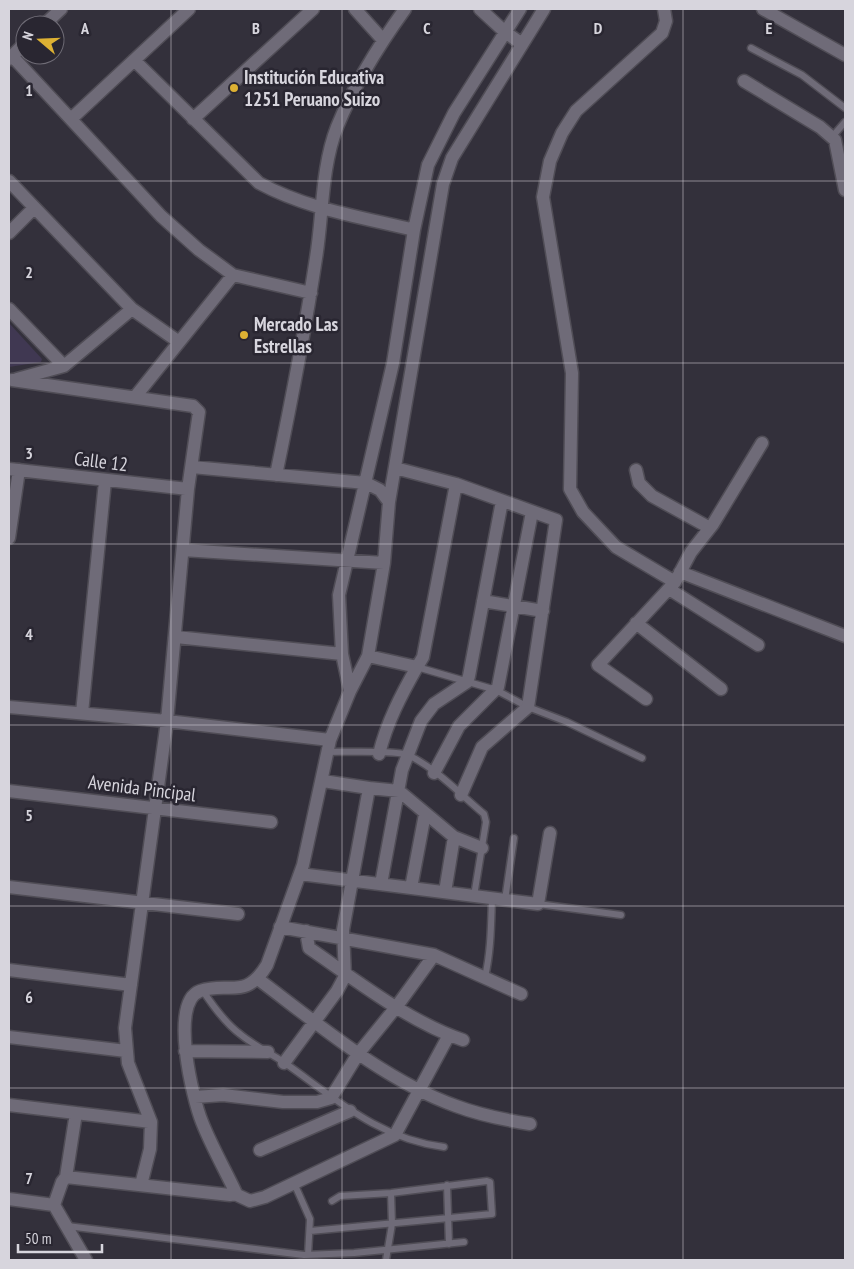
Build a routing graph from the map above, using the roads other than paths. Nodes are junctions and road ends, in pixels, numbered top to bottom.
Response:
1 (189, 9) edge
2 (313, 9) edge
3 (355, 9) edge
4 (405, 9) edge
5 (480, 9) edge
6 (520, 9) edge
7 (544, 9) edge
8 (664, 9) edge
9 (763, 9) edge
10 (505, 32) junction
11 (383, 40) junction
12 (522, 44) junction
13 (752, 48) dead end
14 (845, 55) edge
15 (10, 57) edge
16 (134, 60) junction
17 (744, 81) dead end
18 (845, 108) edge
19 (71, 119) junction
20 (193, 119) junction
21 (845, 122) edge
22 (832, 137) junction
23 (9, 181) edge
24 (845, 186) edge
25 (34, 208) junction
26 (322, 208) junction
27 (414, 230) junction
28 (9, 233) edge
29 (233, 275) junction
30 (311, 293) junction
31 (9, 308) edge
32 (132, 309) junction
33 (179, 342) junction
34 (64, 366) junction
35 (10, 380) edge
36 (135, 397) junction
37 (762, 443) dead end
38 (192, 467) junction
39 (395, 468) junction
40 (14, 470) edge
41 (636, 470) dead end
42 (276, 475) junction
43 (105, 481) junction
44 (366, 483) junction
45 (456, 484) junction
46 (188, 489) junction
47 (502, 501) junction
48 (389, 502) junction
49 (532, 512) junction
50 (710, 528) junction
51 (9, 538) edge
52 (183, 550) junction
53 (347, 561) junction
54 (384, 563) junction
55 (674, 581) junction
56 (483, 601) junction
57 (514, 607) junction
58 (543, 611) junction
59 (636, 623) junction
60 (845, 636) edge
61 (176, 637) junction
62 (758, 645) dead end
63 (342, 654) junction
64 (368, 656) junction
65 (417, 667) junction
66 (467, 682) junction
67 (722, 689) dead end
68 (496, 690) junction
69 (350, 691) junction
70 (646, 699) dead end
71 (9, 707) edge
72 (528, 707) junction
73 (82, 713) junction
74 (167, 721) junction
75 (329, 746) junction
76 (379, 754) junction
77 (408, 755) junction
78 (642, 758) dead end
79 (434, 773) junction
80 (323, 781) junction
81 (369, 788) junction
82 (9, 791) edge
83 (399, 791) junction
84 (461, 795) junction
85 (154, 808) junction
86 (425, 814) junction
87 (271, 822) dead end
88 (550, 833) dead end
89 (454, 837) junction
90 (514, 838) dead end
91 (482, 848) junction
92 (300, 874) junction
93 (352, 880) junction
94 (381, 884) junction
95 (9, 887) edge
96 (411, 888) junction
97 (445, 892) junction
98 (474, 896) junction
99 (492, 898) junction
100 (505, 900) junction
101 (143, 902) junction
102 (538, 904) junction
103 (238, 914) dead end
104 (621, 915) dead end
105 (280, 927) junction
106 (306, 931) junction
107 (342, 938) junction
108 (434, 955) junction
109 (9, 970) edge
110 (345, 973) junction
111 (486, 977) junction
112 (258, 979) junction
113 (131, 985) junction
114 (202, 991) junction
115 (521, 994) dead end
116 (397, 1006) junction
117 (314, 1022) junction
118 (448, 1035) junction
119 (9, 1037) edge
120 (463, 1040) dead end
121 (126, 1051) junction
122 (185, 1051) junction
123 (268, 1052) junction
124 (358, 1054) junction
125 (284, 1063) junction
126 (420, 1090) junction
127 (195, 1097) junction
128 (331, 1098) junction
129 (9, 1105) edge
130 (350, 1111) junction
131 (76, 1113) junction
132 (151, 1122) junction
133 (530, 1124) dead end
134 (395, 1135) junction
135 (444, 1147) dead end
136 (260, 1150) dead end
137 (66, 1177) junction
138 (294, 1184) junction
139 (141, 1185) junction
140 (447, 1185) junction
141 (391, 1193) junction
142 (235, 1194) junction
143 (9, 1199) edge
144 (332, 1201) dead end
145 (54, 1205) junction
146 (449, 1218) junction
147 (392, 1224) junction
148 (66, 1226) junction
149 (310, 1231) junction
150 (464, 1242) dead end
151 (449, 1244) junction
152 (387, 1250) junction
153 (308, 1255) junction
154 (344, 1257) edge
155 (86, 1260) edge
156 (386, 1260) edge

1 - 16 street
2 - 20 street
3 - 11 street
4 - 11 street
5 - 10 street
6 - 10 street
7 - 12 street
8 - 55 street
9 - 14 street
10 - 12 street
10 - 27 street
11 - 26 street
12 - 39 street
13 - 18 lane
15 - 19 street
16 - 19 street
16 - 20 street
17 - 22 street
19 - 29 street
20 - 26 street
21 - 22 lane
22 - 24 street
23 - 25 street
25 - 28 street
25 - 32 street
26 - 27 street
26 - 30 street
27 - 44 street
29 - 30 street
29 - 33 street
30 - 42 street
31 - 34 street
32 - 33 street
32 - 34 street
33 - 36 street
34 - 35 street
35 - 36 street
36 - 38 street
37 - 50 street
38 - 42 street
38 - 46 street
39 - 45 street
39 - 48 street
40 - 43 street, Calle 12
40 - 51 street
41 - 50 street
42 - 44 street
43 - 46 street, Calle 12
43 - 73 street
44 - 48 street
44 - 53 street
45 - 47 street
45 - 65 street
46 - 52 street
47 - 49 street
47 - 56 street
48 - 54 street
49 - 57 street
49 - 58 street
50 - 55 street
52 - 53 street
52 - 61 street
53 - 54 street
53 - 63 street
54 - 64 street
55 - 59 street
55 - 60 street
55 - 62 street
56 - 57 street
56 - 66 street
57 - 58 street
57 - 68 street
58 - 72 street
59 - 67 street
59 - 70 street
61 - 63 street
61 - 74 street
63 - 69 street
64 - 65 street
64 - 69 street
65 - 66 lane
65 - 76 street
66 - 68 lane
66 - 77 street
68 - 72 lane
68 - 79 street
69 - 75 street
71 - 73 street
72 - 78 lane
72 - 84 street
73 - 74 street
74 - 75 street
74 - 85 street
75 - 76 lane
75 - 80 street
76 - 77 lane
77 - 79 lane
77 - 83 street
79 - 84 lane
80 - 81 street
80 - 92 street
81 - 83 street
81 - 93 street
82 - 85 street, Avenida Pincipal
83 - 86 street
83 - 94 street
84 - 91 lane
85 - 87 street, Avenida Pincipal
85 - 101 street
86 - 89 street
86 - 96 street
88 - 102 street
89 - 91 street
89 - 97 street
90 - 100 lane
91 - 98 lane
92 - 93 street
92 - 105 street
93 - 94 street
93 - 107 street
94 - 96 street
95 - 101 street
96 - 97 street
97 - 98 street
98 - 99 street
99 - 100 street
99 - 111 lane
100 - 102 street
101 - 103 street
101 - 113 street
102 - 104 lane
105 - 106 street
105 - 112 street
106 - 107 street
106 - 110 street
107 - 108 street
107 - 110 street
108 - 111 street
108 - 116 street
109 - 113 street
110 - 116 street
110 - 117 street
111 - 115 street
112 - 114 street
112 - 117 street
113 - 121 street
114 - 122 street
114 - 123 lane
116 - 118 street
116 - 124 street
117 - 124 street
117 - 125 street
118 - 120 street
118 - 126 street
119 - 121 street
121 - 132 street
122 - 123 street
122 - 127 street
123 - 125 lane
124 - 126 street
124 - 128 street
125 - 128 lane
126 - 133 street
126 - 134 street
127 - 128 street
127 - 142 street
128 - 130 lane
129 - 131 street
130 - 134 lane
130 - 136 street
131 - 132 street
131 - 137 street
132 - 139 street
134 - 135 lane
134 - 138 street
137 - 139 street
137 - 145 street
138 - 142 street
138 - 149 lane
139 - 142 street
140 - 141 lane
140 - 146 lane
140 - 146 lane
141 - 144 lane
141 - 147 lane
143 - 145 street
145 - 148 street
146 - 147 lane
146 - 151 lane
147 - 149 lane
147 - 152 lane
148 - 153 lane
148 - 155 street
149 - 153 lane
150 - 151 lane
151 - 152 lane
152 - 154 lane
152 - 156 lane
153 - 154 lane

